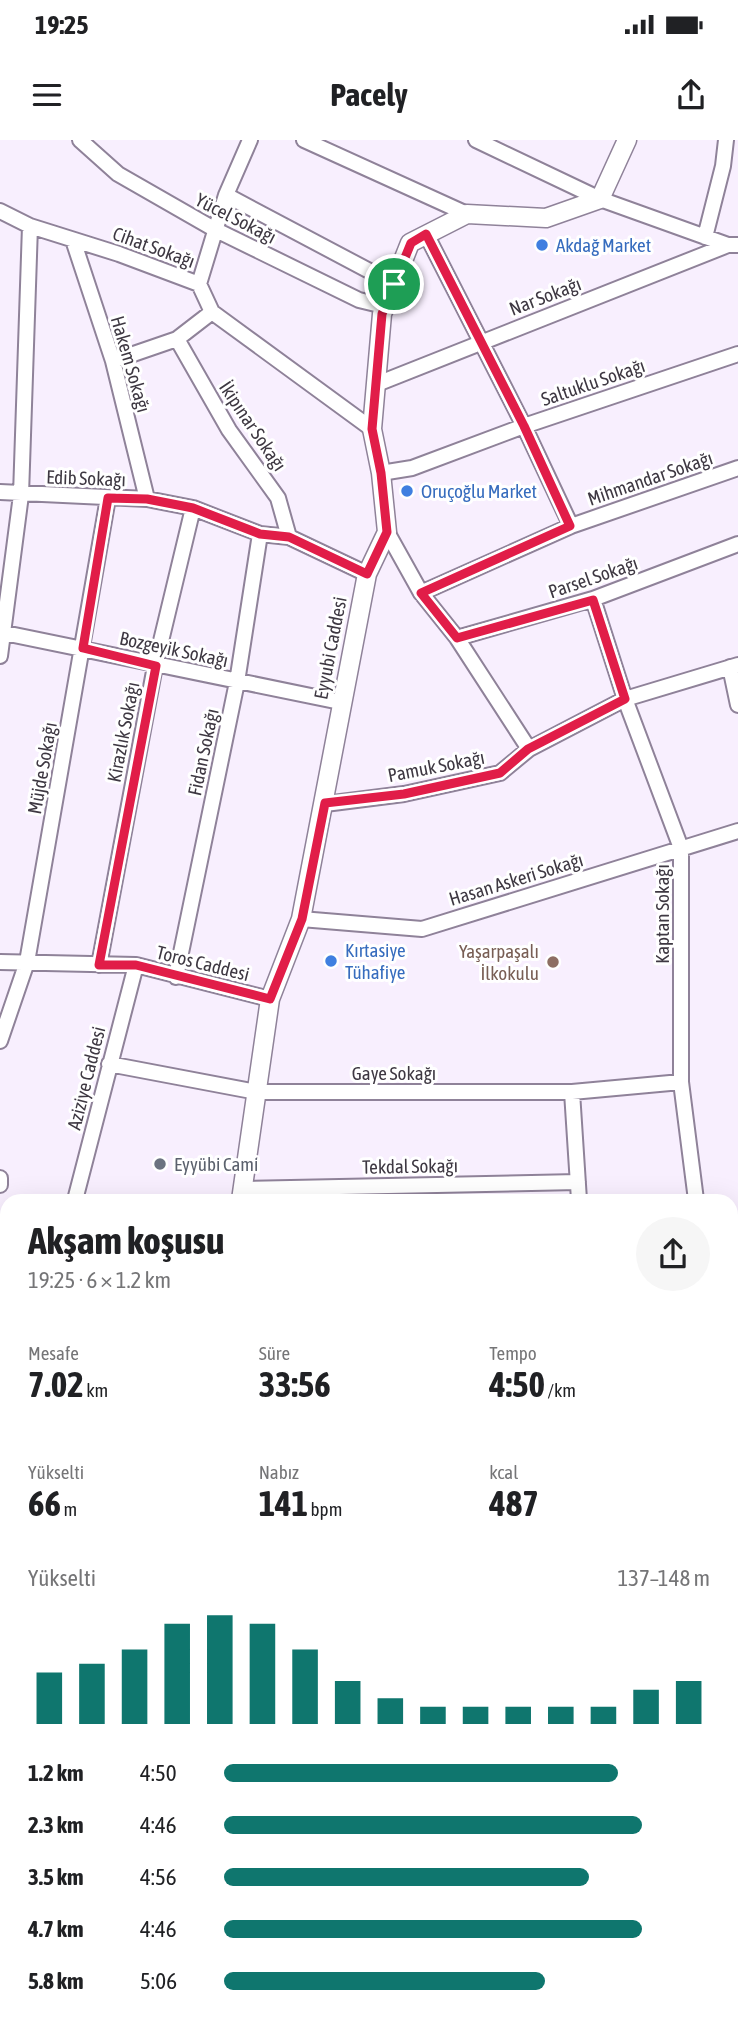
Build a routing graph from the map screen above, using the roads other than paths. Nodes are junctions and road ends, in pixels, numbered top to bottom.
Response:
1 (80, 140) edge
2 (250, 140) edge
3 (304, 140) edge
4 (476, 140) edge
5 (627, 140) edge
6 (726, 140) edge
7 (226, 195) junction
8 (600, 199) junction
9 (0, 211) edge
10 (467, 214) junction
11 (30, 226) junction
12 (214, 229) junction
13 (426, 234) junction
14 (705, 237) junction
15 (74, 240) junction
16 (733, 245) edge
17 (199, 284) junction
18 (394, 284) junction
19 (388, 307) junction
20 (212, 312) junction
21 (177, 339) junction
22 (481, 342) junction
23 (738, 354) edge
24 (113, 360) junction
25 (377, 384) junction
26 (524, 426) junction
27 (372, 429) junction
28 (738, 468) edge
29 (381, 473) junction
30 (0, 492) edge
31 (21, 495) junction
32 (108, 498) junction
33 (147, 499) junction
34 (193, 508) junction
35 (570, 526) junction
36 (387, 532) junction
37 (260, 534) junction
38 (289, 537) junction
39 (738, 544) edge
40 (367, 574) junction
41 (421, 593) junction
42 (593, 600) junction
43 (3, 632) edge
44 (457, 638) junction
45 (83, 648) junction
46 (0, 656) edge
47 (156, 666) junction
48 (734, 666) edge
49 (237, 682) junction
50 (625, 699) junction
51 (340, 702) junction
52 (738, 705) edge
53 (528, 749) junction
54 (325, 803) junction
55 (738, 831) edge
56 (681, 848) junction
57 (302, 919) junction
58 (0, 962) edge
59 (27, 962) junction
60 (99, 965) junction
61 (136, 965) junction
62 (176, 977) junction
63 (270, 999) junction
64 (0, 1041) edge
65 (109, 1064) junction
66 (681, 1082) junction
67 (257, 1092) junction
68 (572, 1093) junction
69 (0, 1178) edge
70 (578, 1182) junction
71 (0, 1185) edge
72 (76, 1194) edge
73 (242, 1194) edge
74 (268, 1194) edge
75 (579, 1194) edge
76 (695, 1194) edge

1 - 12 street, Yücel Sokağı
2 - 7 street
3 - 10 street
4 - 8 street
5 - 8 street
6 - 14 street
7 - 12 street
7 - 18 street
8 - 10 street
8 - 14 street
9 - 11 street, Cihat Sokağı
10 - 13 street
11 - 15 street, Cihat Sokağı
11 - 31 street
12 - 17 street
12 - 19 street, Yücel Sokağı
13 - 18 street
13 - 22 street
14 - 16 street
15 - 17 street, Cihat Sokağı
15 - 24 street, Hakem Sokağı
16 - 22 street, Nar Sokağı
17 - 20 street, Cihat Sokağı
18 - 19 street
19 - 25 street
20 - 21 street
20 - 27 street, Cihat Sokağı
21 - 24 street
21 - 38 street, İkipınar Sokağı
22 - 25 street, Nar Sokağı
22 - 26 street
23 - 26 street, Saltuklu Sokağı
24 - 33 street, Hakem Sokağı
25 - 27 street
26 - 29 street, Saltuklu Sokağı
26 - 35 street
27 - 29 street
28 - 35 street, Mihmandar Sokağı
29 - 36 street
30 - 31 street, Edib Sokağı
31 - 32 street, Edib Sokağı
31 - 43 street
32 - 33 street, Edib Sokağı
32 - 45 street, Müjde Sokağı
33 - 34 street, Edib Sokağı
34 - 37 street, Edib Sokağı
34 - 47 street, Kirazlık Sokağı
35 - 41 street, Mihmandar Sokağı
36 - 40 street, Eyyubi Caddesi
36 - 41 street
37 - 38 street, Edib Sokağı
37 - 49 street, Fidan Sokağı
38 - 40 street, Edib Sokağı
39 - 42 street, Parsel Sokağı
40 - 51 street, Eyyubi Caddesi
41 - 44 street
42 - 44 street, Parsel Sokağı
42 - 50 street, Kaptan Sokağı
43 - 45 street, Bozgeyik Sokağı
43 - 46 street
44 - 53 street
45 - 47 street, Bozgeyik Sokağı
45 - 59 street, Müjde Sokağı
47 - 49 street, Bozgeyik Sokağı
47 - 60 street, Kirazlık Sokağı
48 - 50 street, Pamuk Sokağı
48 - 52 street
49 - 51 street, Bozgeyik Sokağı
49 - 62 street, Fidan Sokağı
50 - 53 street, Pamuk Sokağı
50 - 56 street, Kaptan Sokağı
51 - 54 street, Eyyubi Caddesi
53 - 54 street, Pamuk Sokağı
54 - 57 street, Eyyubi Caddesi
55 - 56 street, Hasan Askeri Sokağı
56 - 57 street, Hasan Askeri Sokağı
56 - 66 street, Kaptan Sokağı
57 - 63 street, Eyyubi Caddesi
58 - 59 street, Toros Caddesi
59 - 60 street, Toros Caddesi
59 - 64 street, Müjde Sokağı
60 - 61 street, Toros Caddesi
61 - 62 street, Toros Caddesi
61 - 65 street, Aziziye Caddesi
62 - 63 street, Toros Caddesi
63 - 67 street, Eyyubi Caddesi
65 - 67 street, Gaye Sokağı
65 - 72 street, Aziziye Caddesi
66 - 68 street, Gaye Sokağı
66 - 76 street, Kaptan Sokağı
67 - 68 street, Gaye Sokağı
67 - 73 street, Eyyubi Caddesi
68 - 70 street
69 - 71 street
70 - 74 street, Tekdal Sokağı
70 - 75 street

